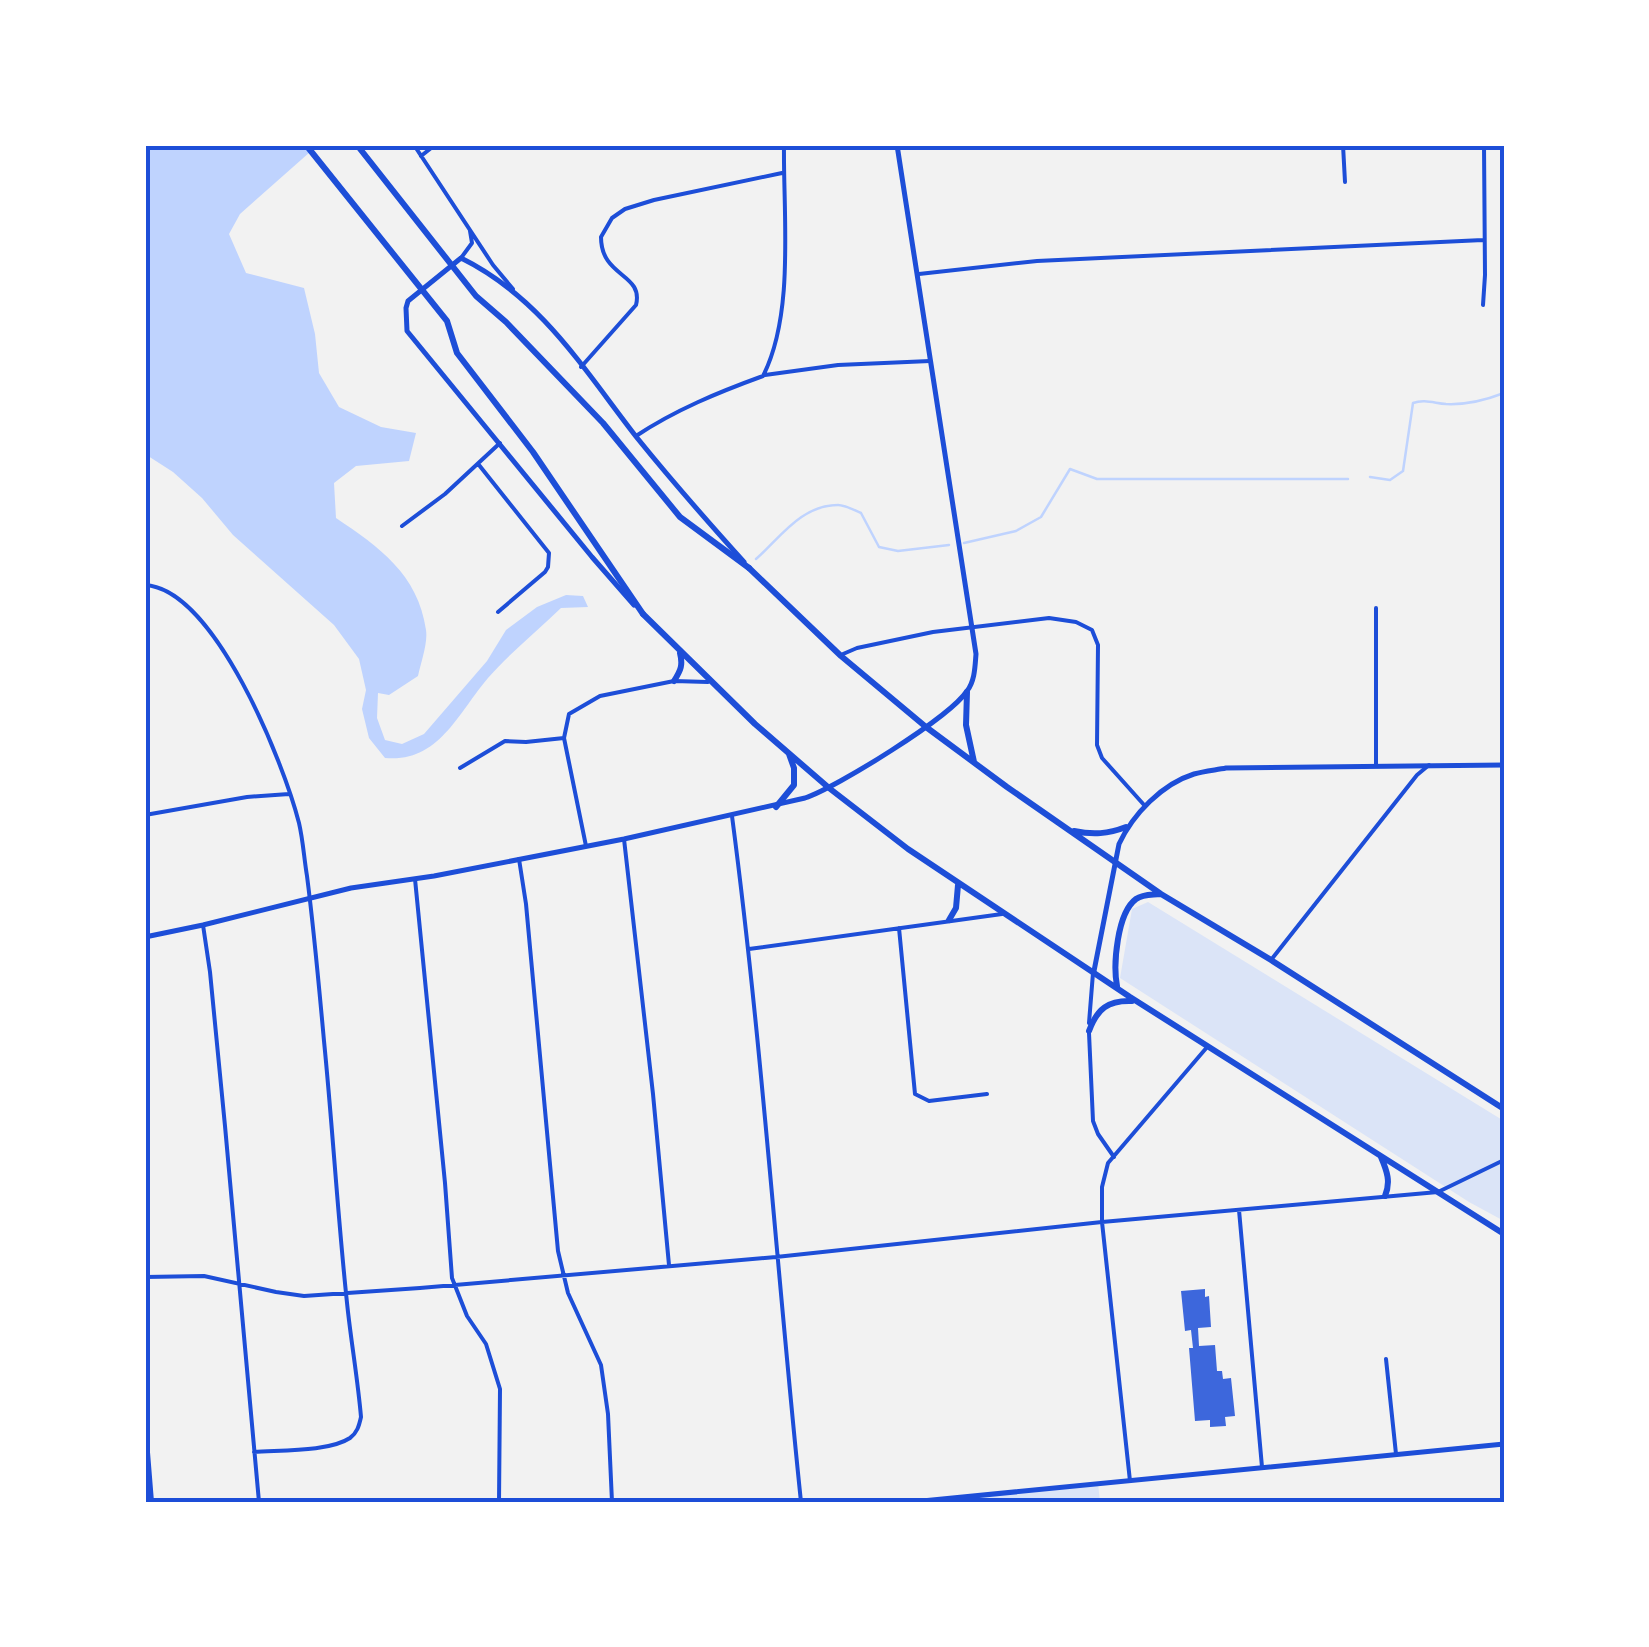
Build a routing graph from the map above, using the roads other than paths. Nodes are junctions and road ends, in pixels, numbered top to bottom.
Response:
1 (306, 145) edge
2 (357, 145) edge
3 (414, 145) edge
4 (435, 145) edge
5 (784, 145) edge
6 (917, 145) edge
7 (959, 145) edge
8 (1342, 145) edge
9 (1484, 145) edge
10 (897, 146) edge
11 (421, 156) junction
12 (784, 172) junction
13 (1345, 182) dead end
14 (468, 227) junction
15 (1483, 240) junction
16 (461, 258) junction
17 (917, 274) junction
18 (515, 291) junction
19 (1483, 305) dead end
20 (930, 360) junction
21 (582, 366) junction
22 (763, 376) junction
23 (636, 436) junction
24 (500, 444) junction
25 (479, 464) junction
26 (402, 526) dead end
27 (750, 568) junction
28 (145, 585) edge
29 (1376, 608) dead end
30 (498, 612) dead end
31 (643, 614) junction
32 (972, 626) junction
33 (680, 652) junction
34 (841, 656) junction
35 (674, 680) junction
36 (710, 682) junction
37 (967, 692) junction
38 (926, 727) junction
39 (564, 738) junction
40 (788, 753) junction
41 (974, 763) junction
42 (1504, 765) edge
43 (1376, 766) junction
44 (1429, 766) junction
45 (460, 768) dead end
46 (829, 788) junction
47 (289, 794) junction
48 (776, 806) junction
49 (1146, 806) junction
50 (145, 814) edge
51 (732, 816) junction
52 (1126, 828) junction
53 (1070, 830) junction
54 (624, 839) junction
55 (586, 846) junction
56 (520, 859) junction
57 (1115, 860) junction
58 (415, 878) junction
59 (958, 884) junction
60 (1161, 894) junction
61 (310, 898) junction
62 (1004, 914) junction
63 (949, 920) junction
64 (202, 925) junction
65 (898, 928) junction
66 (145, 936) edge
67 (750, 949) junction
68 (1272, 960) junction
69 (1094, 972) junction
70 (1117, 988) junction
71 (1136, 1001) junction
72 (1089, 1031) junction
73 (1208, 1046) junction
74 (987, 1094) dead end
75 (1504, 1109) edge
76 (1380, 1156) junction
77 (1114, 1157) junction
78 (1504, 1160) edge
79 (1438, 1192) junction
80 (1385, 1196) junction
81 (1239, 1210) junction
82 (1102, 1222) junction
83 (1504, 1234) edge
84 (776, 1256) junction
85 (669, 1265) junction
86 (562, 1274) junction
87 (145, 1277) edge
88 (454, 1283) junction
89 (239, 1284) junction
90 (346, 1292) junction
91 (1386, 1359) dead end
92 (145, 1415) edge
93 (1504, 1444) edge
94 (254, 1452) junction
95 (1396, 1454) junction
96 (1262, 1467) junction
97 (1130, 1480) junction
98 (152, 1502) edge
99 (259, 1502) edge
100 (499, 1502) edge
101 (612, 1502) edge
102 (801, 1502) edge
103 (912, 1502) edge

1 - 31 highway
2 - 27 highway
3 - 11 street
4 - 11 street
5 - 12 street
6 - 7 street
6 - 10 street
8 - 13 street
9 - 15 street
10 - 17 street
11 - 14 street
12 - 21 street
12 - 22 street
14 - 16 street
14 - 18 street
15 - 17 street
15 - 19 street
16 - 18 street
16 - 24 street
17 - 20 street
18 - 21 street
20 - 22 street
20 - 32 street
21 - 23 street
22 - 23 street
23 - 27 street
24 - 25 street
24 - 31 street
25 - 26 street
25 - 30 street
27 - 34 highway
28 - 47 street
29 - 43 street
31 - 33 highway
32 - 34 street
32 - 37 street
32 - 49 street
33 - 35 highway
33 - 36 highway
34 - 38 highway
35 - 36 street
35 - 39 street
36 - 40 highway
37 - 38 street
37 - 41 highway
38 - 41 highway
38 - 46 street
39 - 45 street
39 - 55 street
40 - 46 highway
40 - 48 highway
41 - 53 highway
42 - 44 street
43 - 44 street
43 - 49 street
44 - 68 street
46 - 48 street
46 - 59 highway
47 - 50 street
47 - 61 street
48 - 51 street
49 - 52 street
51 - 54 street
51 - 67 street
52 - 53 highway
52 - 57 street
53 - 57 highway
54 - 55 street
54 - 85 street
55 - 56 street
56 - 58 street
56 - 86 street
57 - 60 highway
57 - 69 street
58 - 61 street
58 - 88 street
59 - 62 highway
59 - 63 highway
60 - 68 highway
60 - 70 highway
61 - 64 street
61 - 90 street
62 - 63 street
62 - 69 highway
63 - 65 street
64 - 66 street
64 - 89 street
65 - 67 street
65 - 74 street
67 - 84 street
68 - 75 highway
69 - 70 highway
69 - 72 street
70 - 71 highway
71 - 72 highway
71 - 73 highway
72 - 77 street
73 - 76 highway
73 - 77 street
76 - 79 highway
76 - 80 highway
77 - 82 street
78 - 79 street
79 - 80 street
79 - 83 highway
80 - 81 street
81 - 82 street
81 - 96 street
82 - 84 street
82 - 97 street
84 - 85 street
84 - 102 street
85 - 86 street
86 - 88 street
86 - 101 street
87 - 89 street
88 - 90 street
88 - 100 street
89 - 90 street
89 - 94 street
90 - 94 street
91 - 95 street
92 - 98 street
93 - 95 street
94 - 99 street
95 - 96 street
96 - 97 street
97 - 103 street

